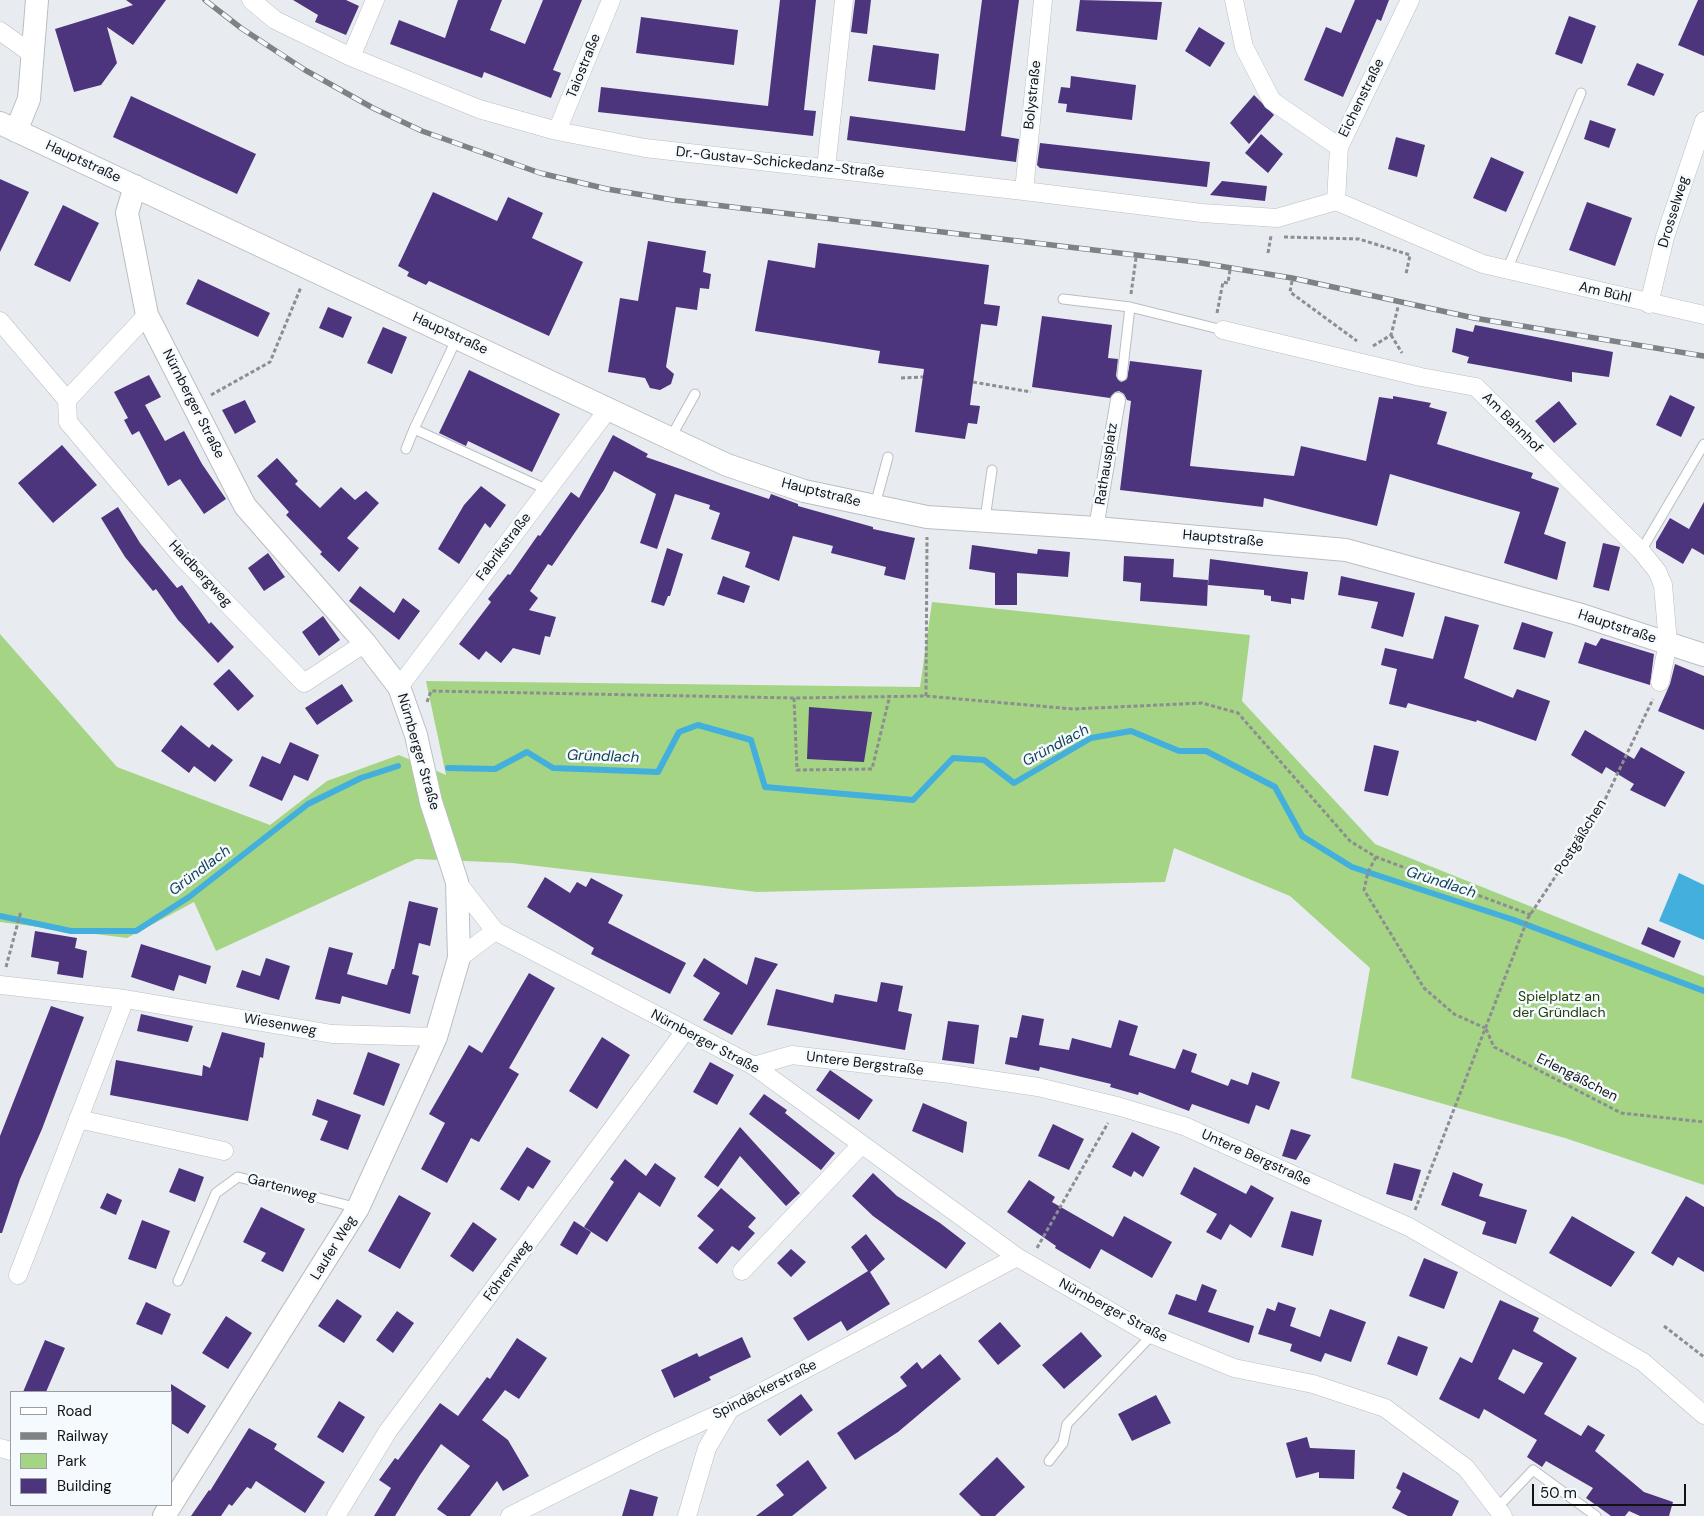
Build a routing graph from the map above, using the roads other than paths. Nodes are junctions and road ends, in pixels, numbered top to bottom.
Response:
1 (37, 0) edge
2 (251, 0) edge
3 (375, 0) edge
4 (611, 0) edge
5 (844, 0) edge
6 (1043, 0) edge
7 (1234, 0) edge
8 (1410, 0) edge
9 (0, 31) edge
10 (32, 54) junction
11 (351, 57) junction
12 (1581, 92) dead end
13 (1704, 121) edge
14 (8, 127) edge
15 (556, 131) junction
16 (1339, 147) junction
17 (826, 168) junction
18 (135, 186) junction
19 (1024, 191) junction
20 (1336, 201) junction
21 (1507, 270) junction
22 (1063, 299) dead end
23 (1649, 304) junction
24 (1130, 308) junction
25 (147, 315) junction
26 (1704, 315) edge
27 (0, 321) edge
28 (1219, 329) joint
29 (458, 337) junction
30 (1122, 376) dead end
31 (695, 394) dead end
32 (67, 400) junction
33 (1118, 400) dead end
34 (609, 408) junction
35 (414, 429) junction
36 (671, 437) junction
37 (1704, 444) edge
38 (406, 450) dead end
39 (888, 457) dead end
40 (992, 470) dead end
41 (548, 490) junction
42 (874, 506) junction
43 (985, 522) junction
44 (1096, 528) junction
45 (1641, 551) junction
46 (365, 643) junction
47 (1668, 643) junction
48 (1704, 655) edge
49 (1660, 682) road end
50 (399, 687) junction
51 (458, 882) junction
52 (495, 931) junction
53 (458, 958) junction
54 (1, 985) edge
55 (125, 999) junction
56 (685, 1031) junction
57 (436, 1037) junction
58 (754, 1066) junction
59 (78, 1119) junction
60 (861, 1145) junction
61 (224, 1151) dead end
62 (358, 1208) junction
63 (1022, 1260) junction
64 (742, 1271) dead end
65 (18, 1275) dead end
66 (178, 1280) dead end
67 (1152, 1335) junction
68 (730, 1409) junction
69 (1704, 1415) edge
70 (1048, 1461) dead end
71 (172, 1503) edge
72 (1500, 1512) edge
73 (336, 1516) edge
74 (510, 1516) edge
75 (687, 1516) edge
76 (1596, 1516) edge

1 - 10 street
2 - 11 street, Dr.-Gustav-Schickedanz-Straße
3 - 11 street
4 - 15 street, Taiostraße
5 - 17 street
6 - 19 street, Bolystraße
7 - 16 street
8 - 16 street, Eichenstraße
9 - 10 street
10 - 14 street
11 - 15 street, Dr.-Gustav-Schickedanz-Straße
12 - 21 lane
13 - 23 street, Drosselweg
14 - 18 street, Hauptstraße
15 - 17 street, Dr.-Gustav-Schickedanz-Straße
16 - 20 street, Eichenstraße
17 - 19 street, Dr.-Gustav-Schickedanz-Straße
18 - 25 street, Nürnberger Straße
18 - 29 street, Hauptstraße
19 - 20 street, Dr.-Gustav-Schickedanz-Straße
20 - 21 street, Am Bühl
21 - 23 street, Am Bühl
22 - 24 lane
23 - 26 street, Am Bühl
24 - 28 lane
24 - 30 lane
25 - 32 street
25 - 46 street, Nürnberger Straße
27 - 32 street
28 - 45 street, Am Bahnhof
29 - 34 street, Hauptstraße
29 - 35 lane
31 - 36 lane
32 - 46 street, Haidbergweg
33 - 44 street, Rathausplatz
34 - 36 street, Hauptstraße
34 - 41 street, Fabrikstraße
35 - 38 lane
35 - 41 lane
36 - 42 street, Hauptstraße
37 - 45 lane
39 - 42 lane
40 - 43 lane
41 - 50 street, Fabrikstraße
42 - 43 street, Hauptstraße
43 - 44 street, Hauptstraße
44 - 47 street, Hauptstraße
45 - 47 street, Am Bahnhof
46 - 50 street, Nürnberger Straße
47 - 48 street, Hauptstraße
47 - 49 street
50 - 51 street, Nürnberger Straße
51 - 52 street, Nürnberger Straße
51 - 53 street, Laufer Weg
52 - 53 street
52 - 56 street, Nürnberger Straße
53 - 57 street, Laufer Weg
54 - 55 street, Wiesenweg
55 - 57 street, Wiesenweg
55 - 59 street
56 - 58 street, Nürnberger Straße
56 - 73 street, Föhrenweg
57 - 62 street, Laufer Weg
58 - 60 street, Nürnberger Straße
58 - 69 street, Untere Bergstraße
59 - 61 street
59 - 65 street
60 - 63 street, Nürnberger Straße
60 - 64 street
62 - 66 lane, Gartenweg
62 - 71 street, Laufer Weg
63 - 67 street, Nürnberger Straße
63 - 68 street, Spindäckerstraße
67 - 70 lane
67 - 72 street, Nürnberger Straße
68 - 74 street, Spindäckerstraße
68 - 75 street
72 - 76 lane

